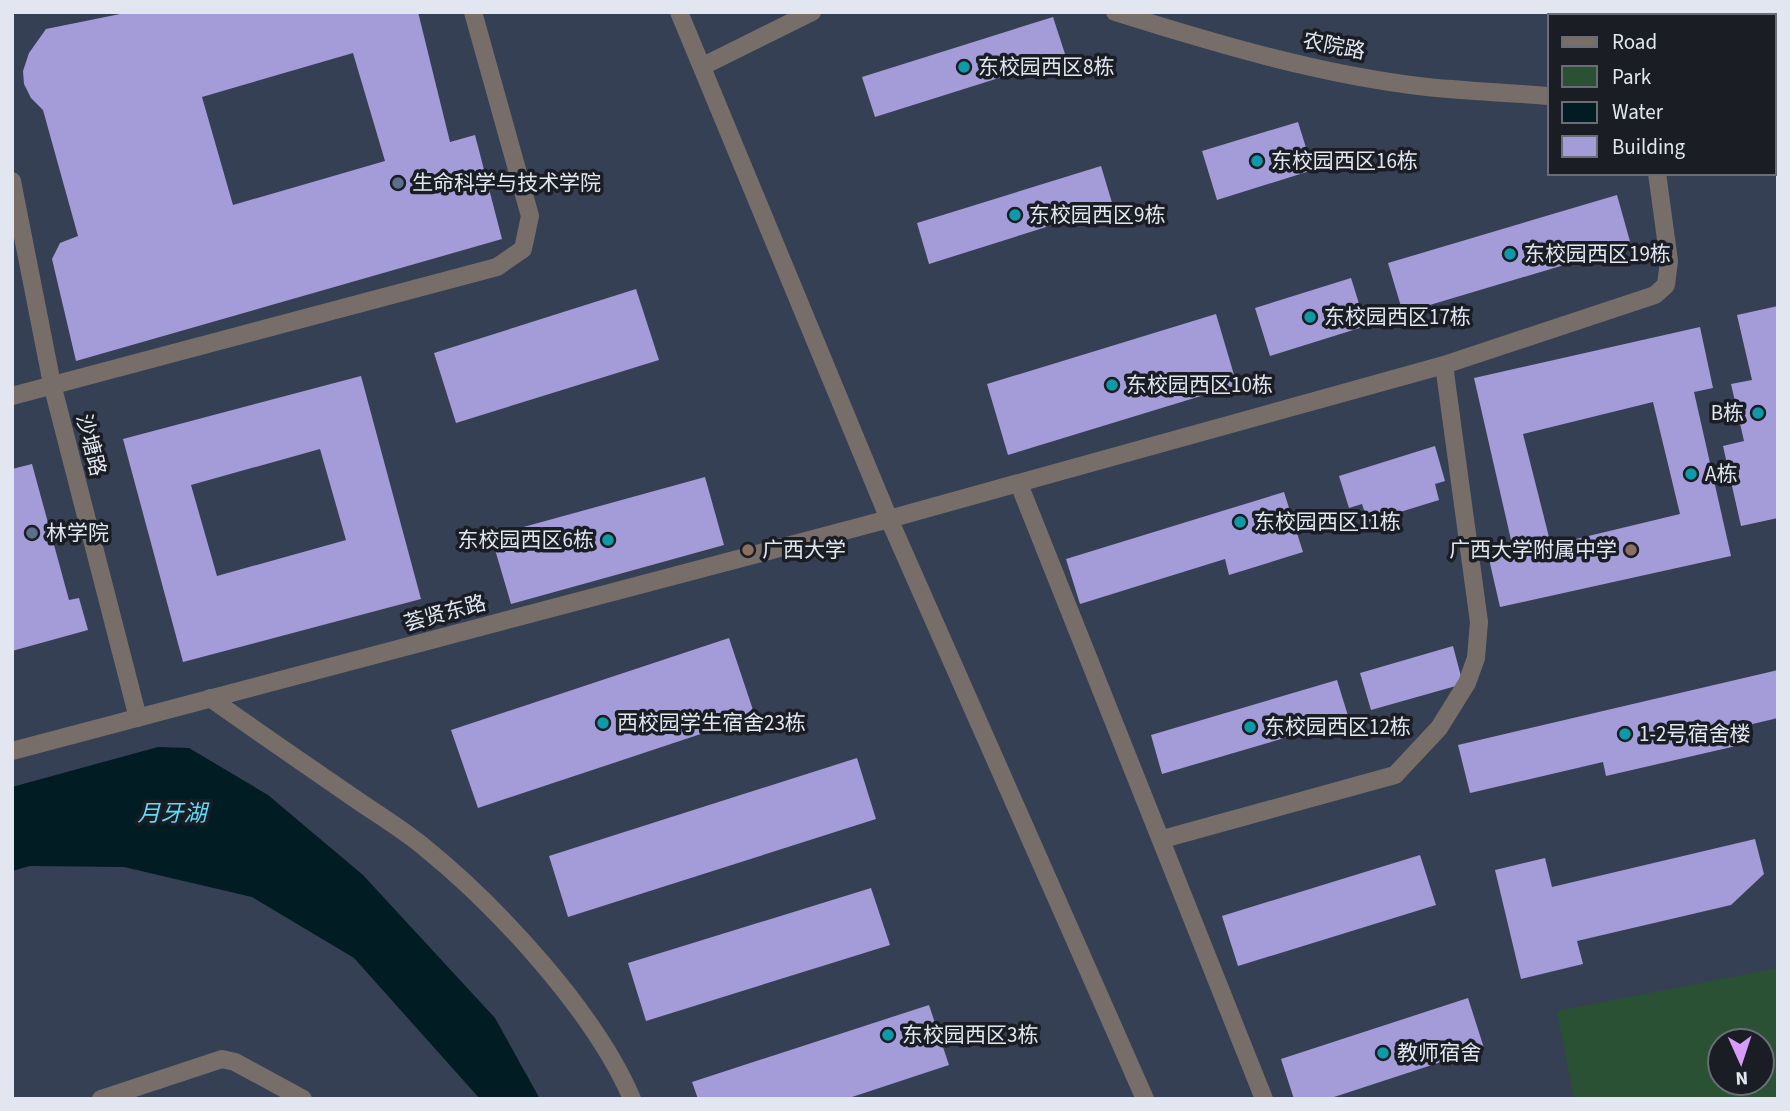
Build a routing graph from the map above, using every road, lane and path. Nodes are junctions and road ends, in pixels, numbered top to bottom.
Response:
1 (473, 12) edge
2 (679, 12) edge
3 (812, 12) edge
4 (1115, 12) edge
5 (703, 66) junction
6 (1548, 96) edge
7 (1657, 175) edge
8 (12, 181) edge
9 (1444, 365) junction
10 (52, 384) junction
11 (12, 396) edge
12 (1019, 484) junction
13 (889, 519) junction
14 (210, 698) junction
15 (138, 718) junction
16 (12, 751) edge
17 (1163, 839) junction
18 (101, 1099) edge
19 (303, 1099) edge
20 (632, 1099) edge
21 (1145, 1099) edge
22 (1264, 1099) edge

1 - 10 street
2 - 5 street
3 - 5 street
4 - 6 street, 农院路
5 - 13 street
7 - 9 street, 荟贤东路
8 - 10 street, 沙塘路
9 - 12 street, 荟贤东路
9 - 17 street
10 - 11 street
10 - 15 street, 沙塘路
12 - 13 street, 荟贤东路
12 - 17 street
13 - 14 street, 荟贤东路
13 - 21 street
14 - 15 street, 荟贤东路
14 - 20 street
15 - 16 street, 荟贤东路
17 - 22 street
18 - 19 street

